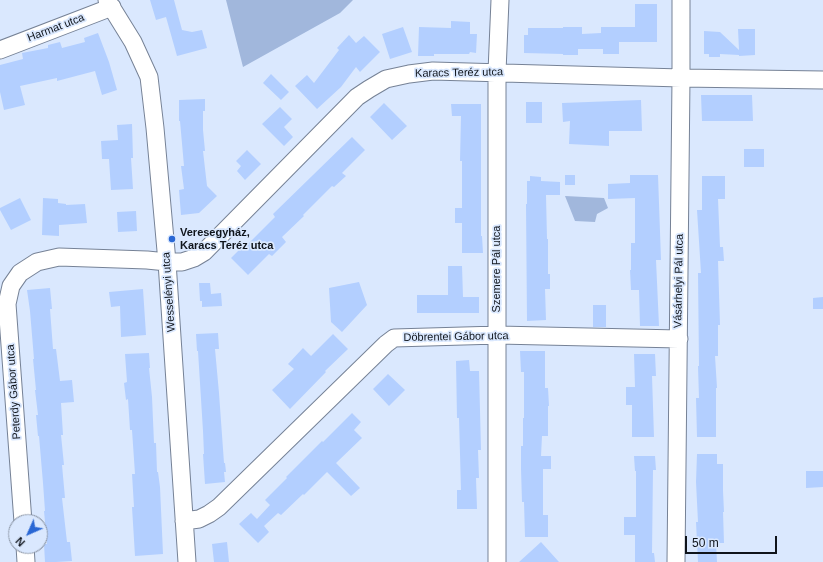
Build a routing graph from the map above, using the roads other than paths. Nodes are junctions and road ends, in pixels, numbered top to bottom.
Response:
1 (500, 0) edge
2 (681, 0) edge
3 (109, 4) edge
4 (0, 50) edge
5 (497, 72) junction
6 (681, 78) junction
7 (823, 80) edge
8 (167, 262) junction
9 (498, 335) junction
10 (679, 339) junction
11 (22, 514) edge
12 (184, 520) junction
13 (187, 562) edge
14 (497, 562) edge
15 (676, 562) edge

1 - 5 street, Szemere Pál utca
2 - 6 street, Vásárhelyi Pál utca
3 - 4 street, Harmat utca
3 - 8 street, Wesselényi utca
5 - 6 street, Karacs Teréz utca
5 - 8 street, Karacs Teréz utca
5 - 9 street, Szemere Pál utca
6 - 7 street, Karacs Teréz utca
6 - 10 street, Vásárhelyi Pál utca
8 - 11 street, Peterdy Gábor utca
8 - 12 street, Wesselényi utca
9 - 10 street, Döbrentei Gábor utca
9 - 12 street, Döbrentei Gábor utca
9 - 14 street, Szemere Pál utca
10 - 15 street, Vásárhelyi Pál utca
12 - 13 street, Wesselényi utca

